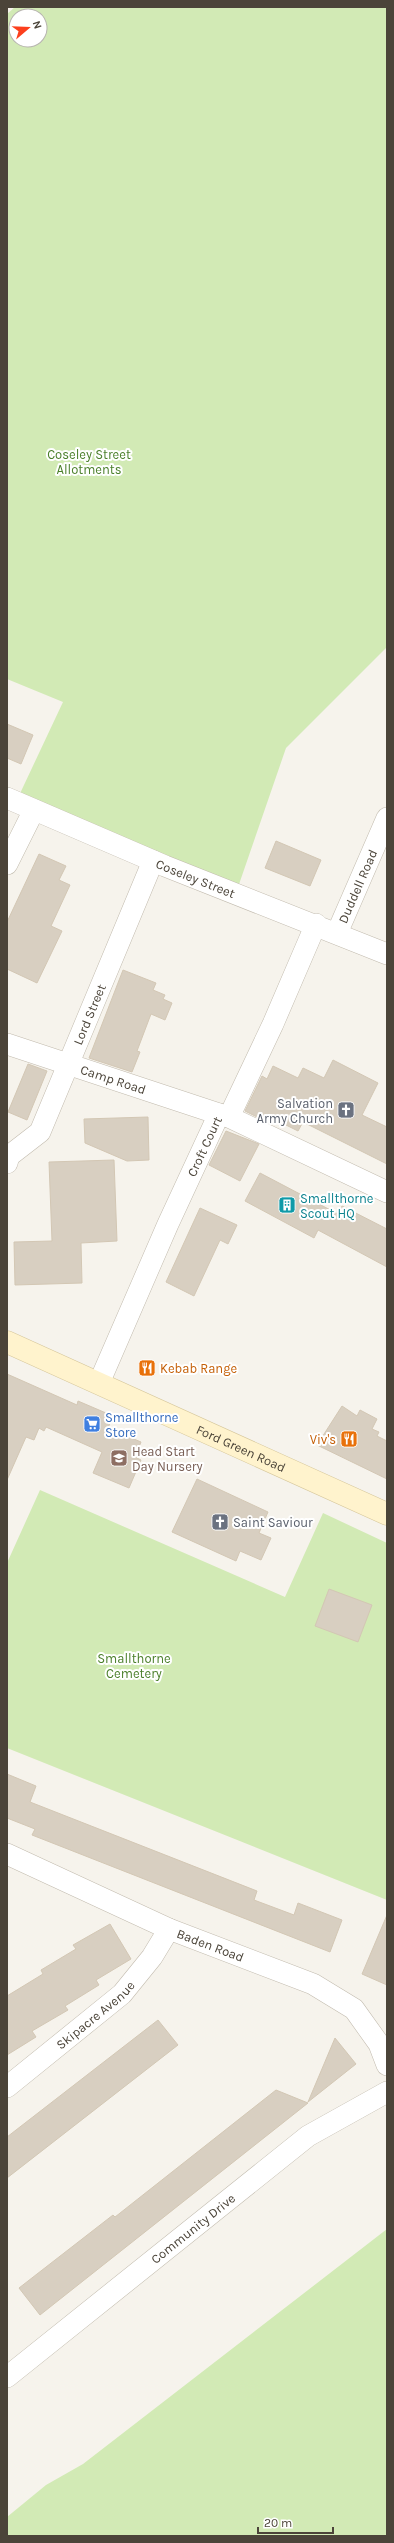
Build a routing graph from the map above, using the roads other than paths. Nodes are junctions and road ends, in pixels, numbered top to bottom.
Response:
1 (7, 798) edge
2 (34, 810) junction
3 (387, 818) edge
4 (153, 861) junction
5 (7, 864) edge
6 (316, 924) junction
7 (337, 933) junction
8 (387, 954) edge
9 (7, 1044) edge
10 (67, 1066) junction
11 (224, 1115) junction
12 (8, 1158) edge
13 (387, 1192) edge
14 (7, 1342) edge
15 (99, 1383) junction
16 (387, 1514) edge
17 (7, 1854) edge
18 (169, 1929) junction
19 (387, 2065) edge
20 (7, 2087) edge
21 (387, 2092) edge
22 (7, 2377) edge

1 - 2 street, Coseley Street
2 - 4 street, Coseley Street
2 - 5 street
3 - 7 street, Duddell Road
4 - 6 street, Coseley Street
4 - 10 street, Lord Street
6 - 7 street, Coseley Street
6 - 11 street, Croft Court
7 - 8 street, Coseley Street
9 - 10 street, Camp Road
10 - 11 street, Camp Road
10 - 12 street, Lord Street
11 - 13 street, Camp Road
11 - 15 street, Croft Court
14 - 15 main road, Ford Green Road
15 - 16 main road, Ford Green Road
17 - 18 street, Baden Road
18 - 19 street, Baden Road
18 - 20 street, Skipacre Avenue
21 - 22 street, Community Drive

